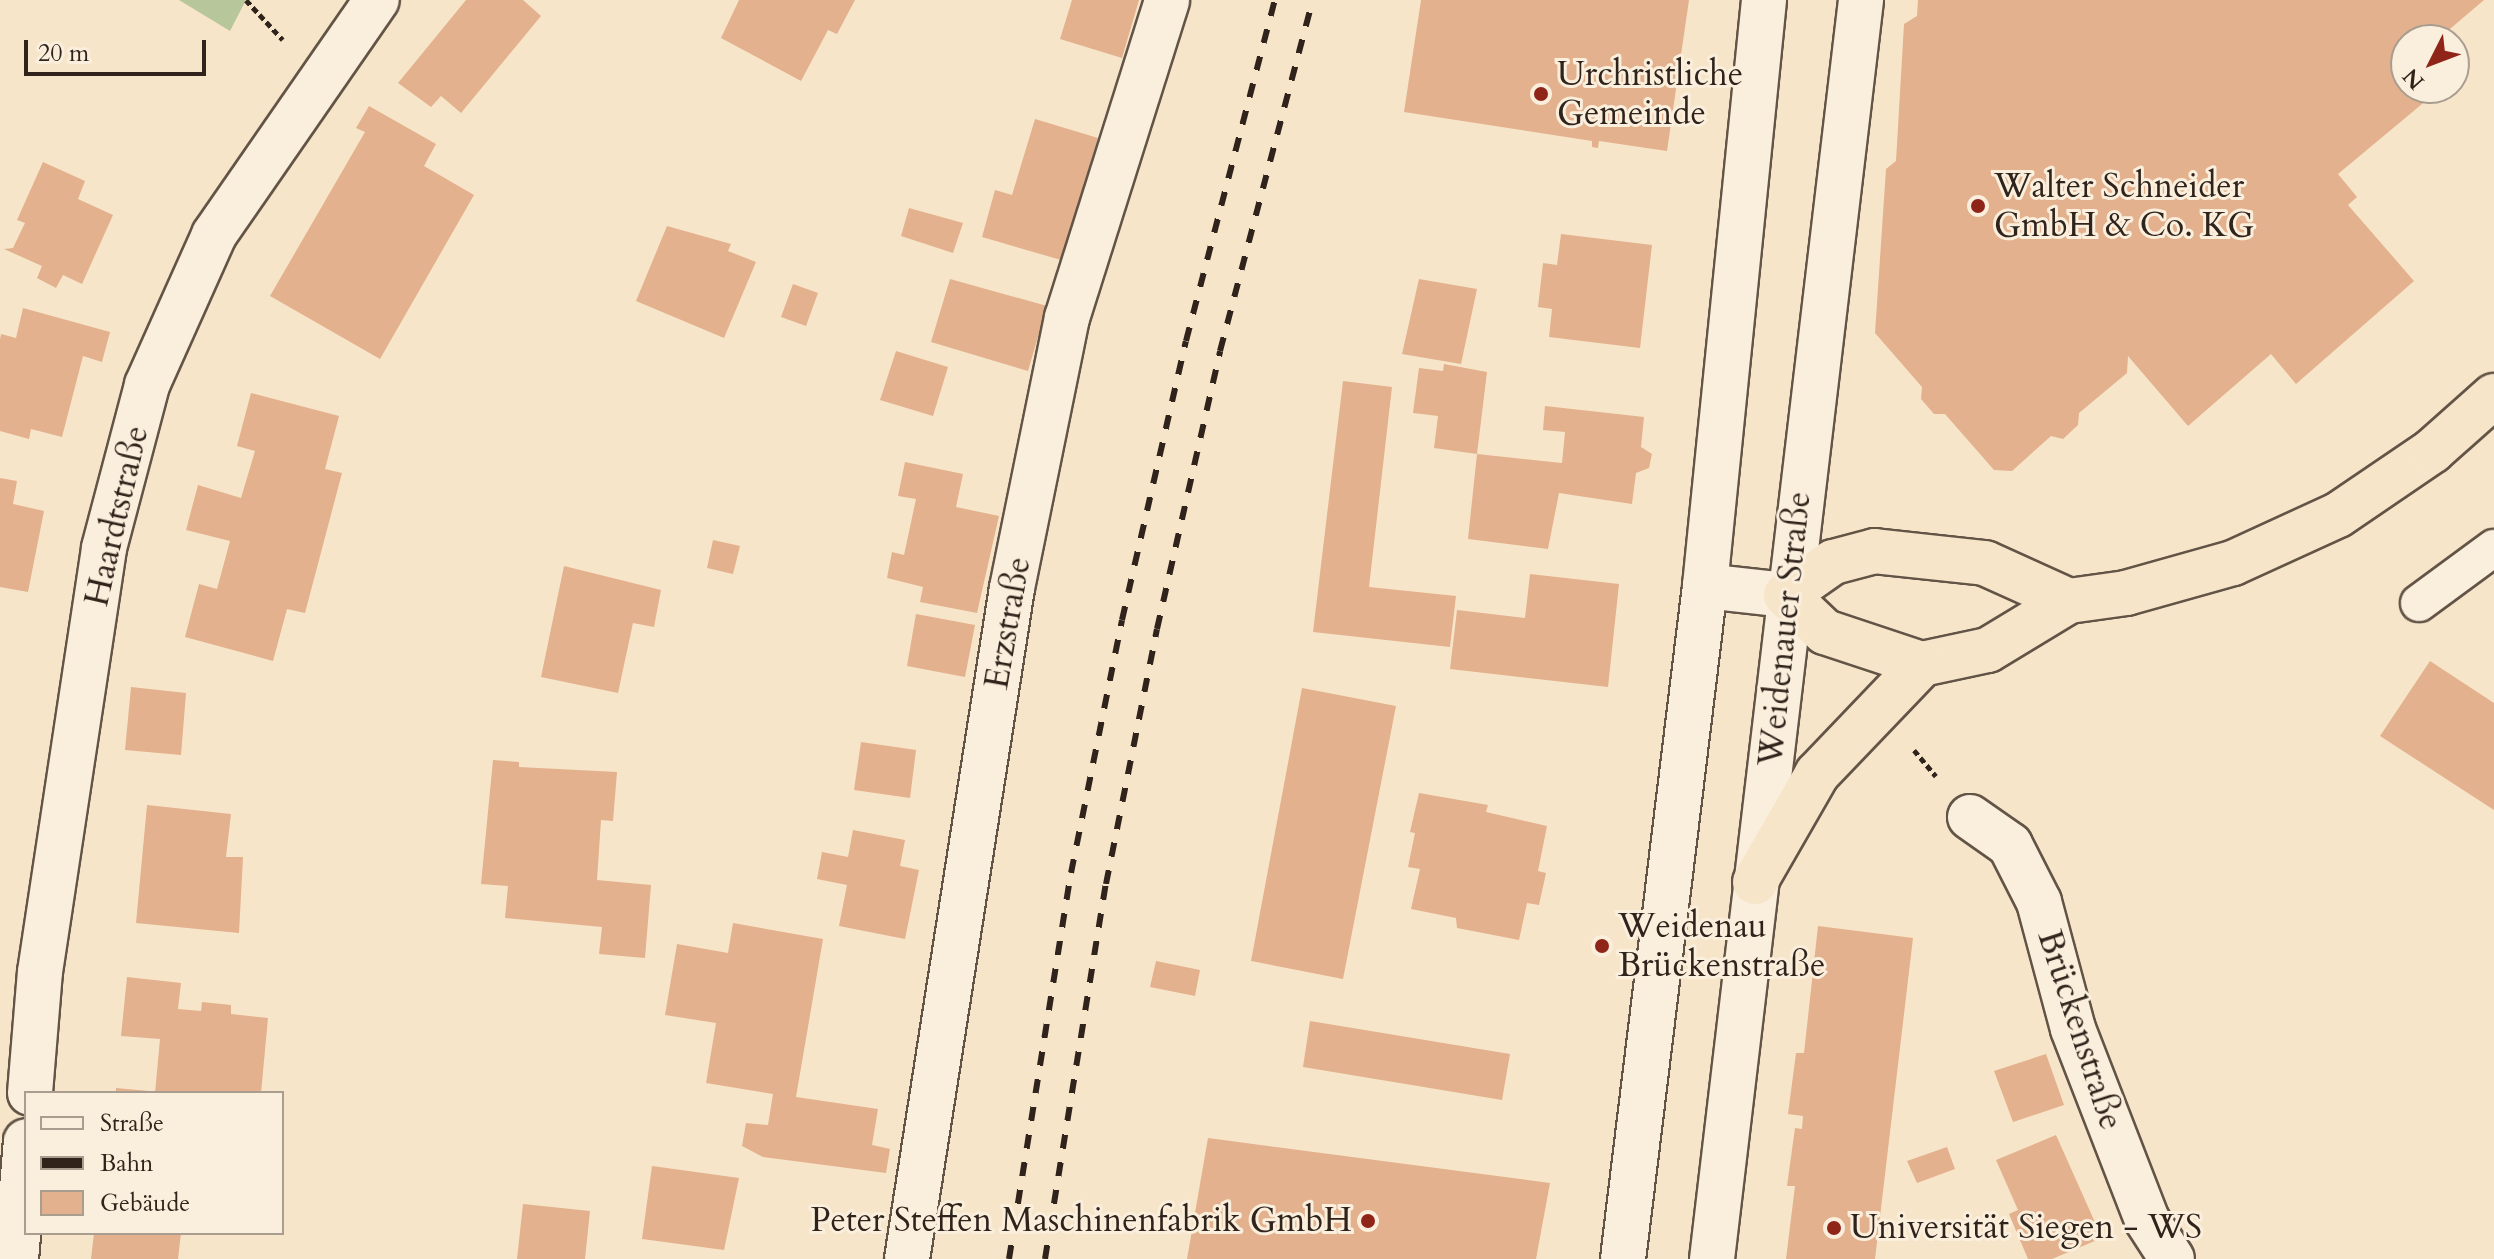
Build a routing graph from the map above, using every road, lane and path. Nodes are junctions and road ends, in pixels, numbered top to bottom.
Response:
1 (246, 0) edge
2 (377, 0) edge
3 (1167, 0) edge
4 (1764, 0) edge
5 (1861, 0) edge
6 (288, 46) dead end
7 (2494, 396) edge
8 (2494, 548) edge
9 (1705, 586) junction
10 (1786, 595) junction
11 (2069, 601) junction
12 (2419, 603) dead end
13 (1922, 664) junction
14 (1879, 708) junction
15 (1970, 817) joint
16 (1755, 882) junction
17 (30, 1091) edge
18 (24, 1165) edge
19 (16, 1259) edge
20 (907, 1259) edge
21 (1623, 1259) edge
22 (1712, 1259) edge
23 (2172, 1259) edge

1 - 6 path
2 - 17 street, Haardtstraße
3 - 20 street, Erzstraße
4 - 9 street
5 - 10 street, Weidenauer Straße
7 - 11 highway
8 - 12 lane
9 - 10 street
9 - 21 street
10 - 11 highway
10 - 13 highway
10 - 16 street, Weidenauer Straße
11 - 13 highway
13 - 14 highway
14 - 15 path
14 - 16 highway
15 - 23 street, Brückenstraße
16 - 22 street, Weidenauer Straße
18 - 19 street

